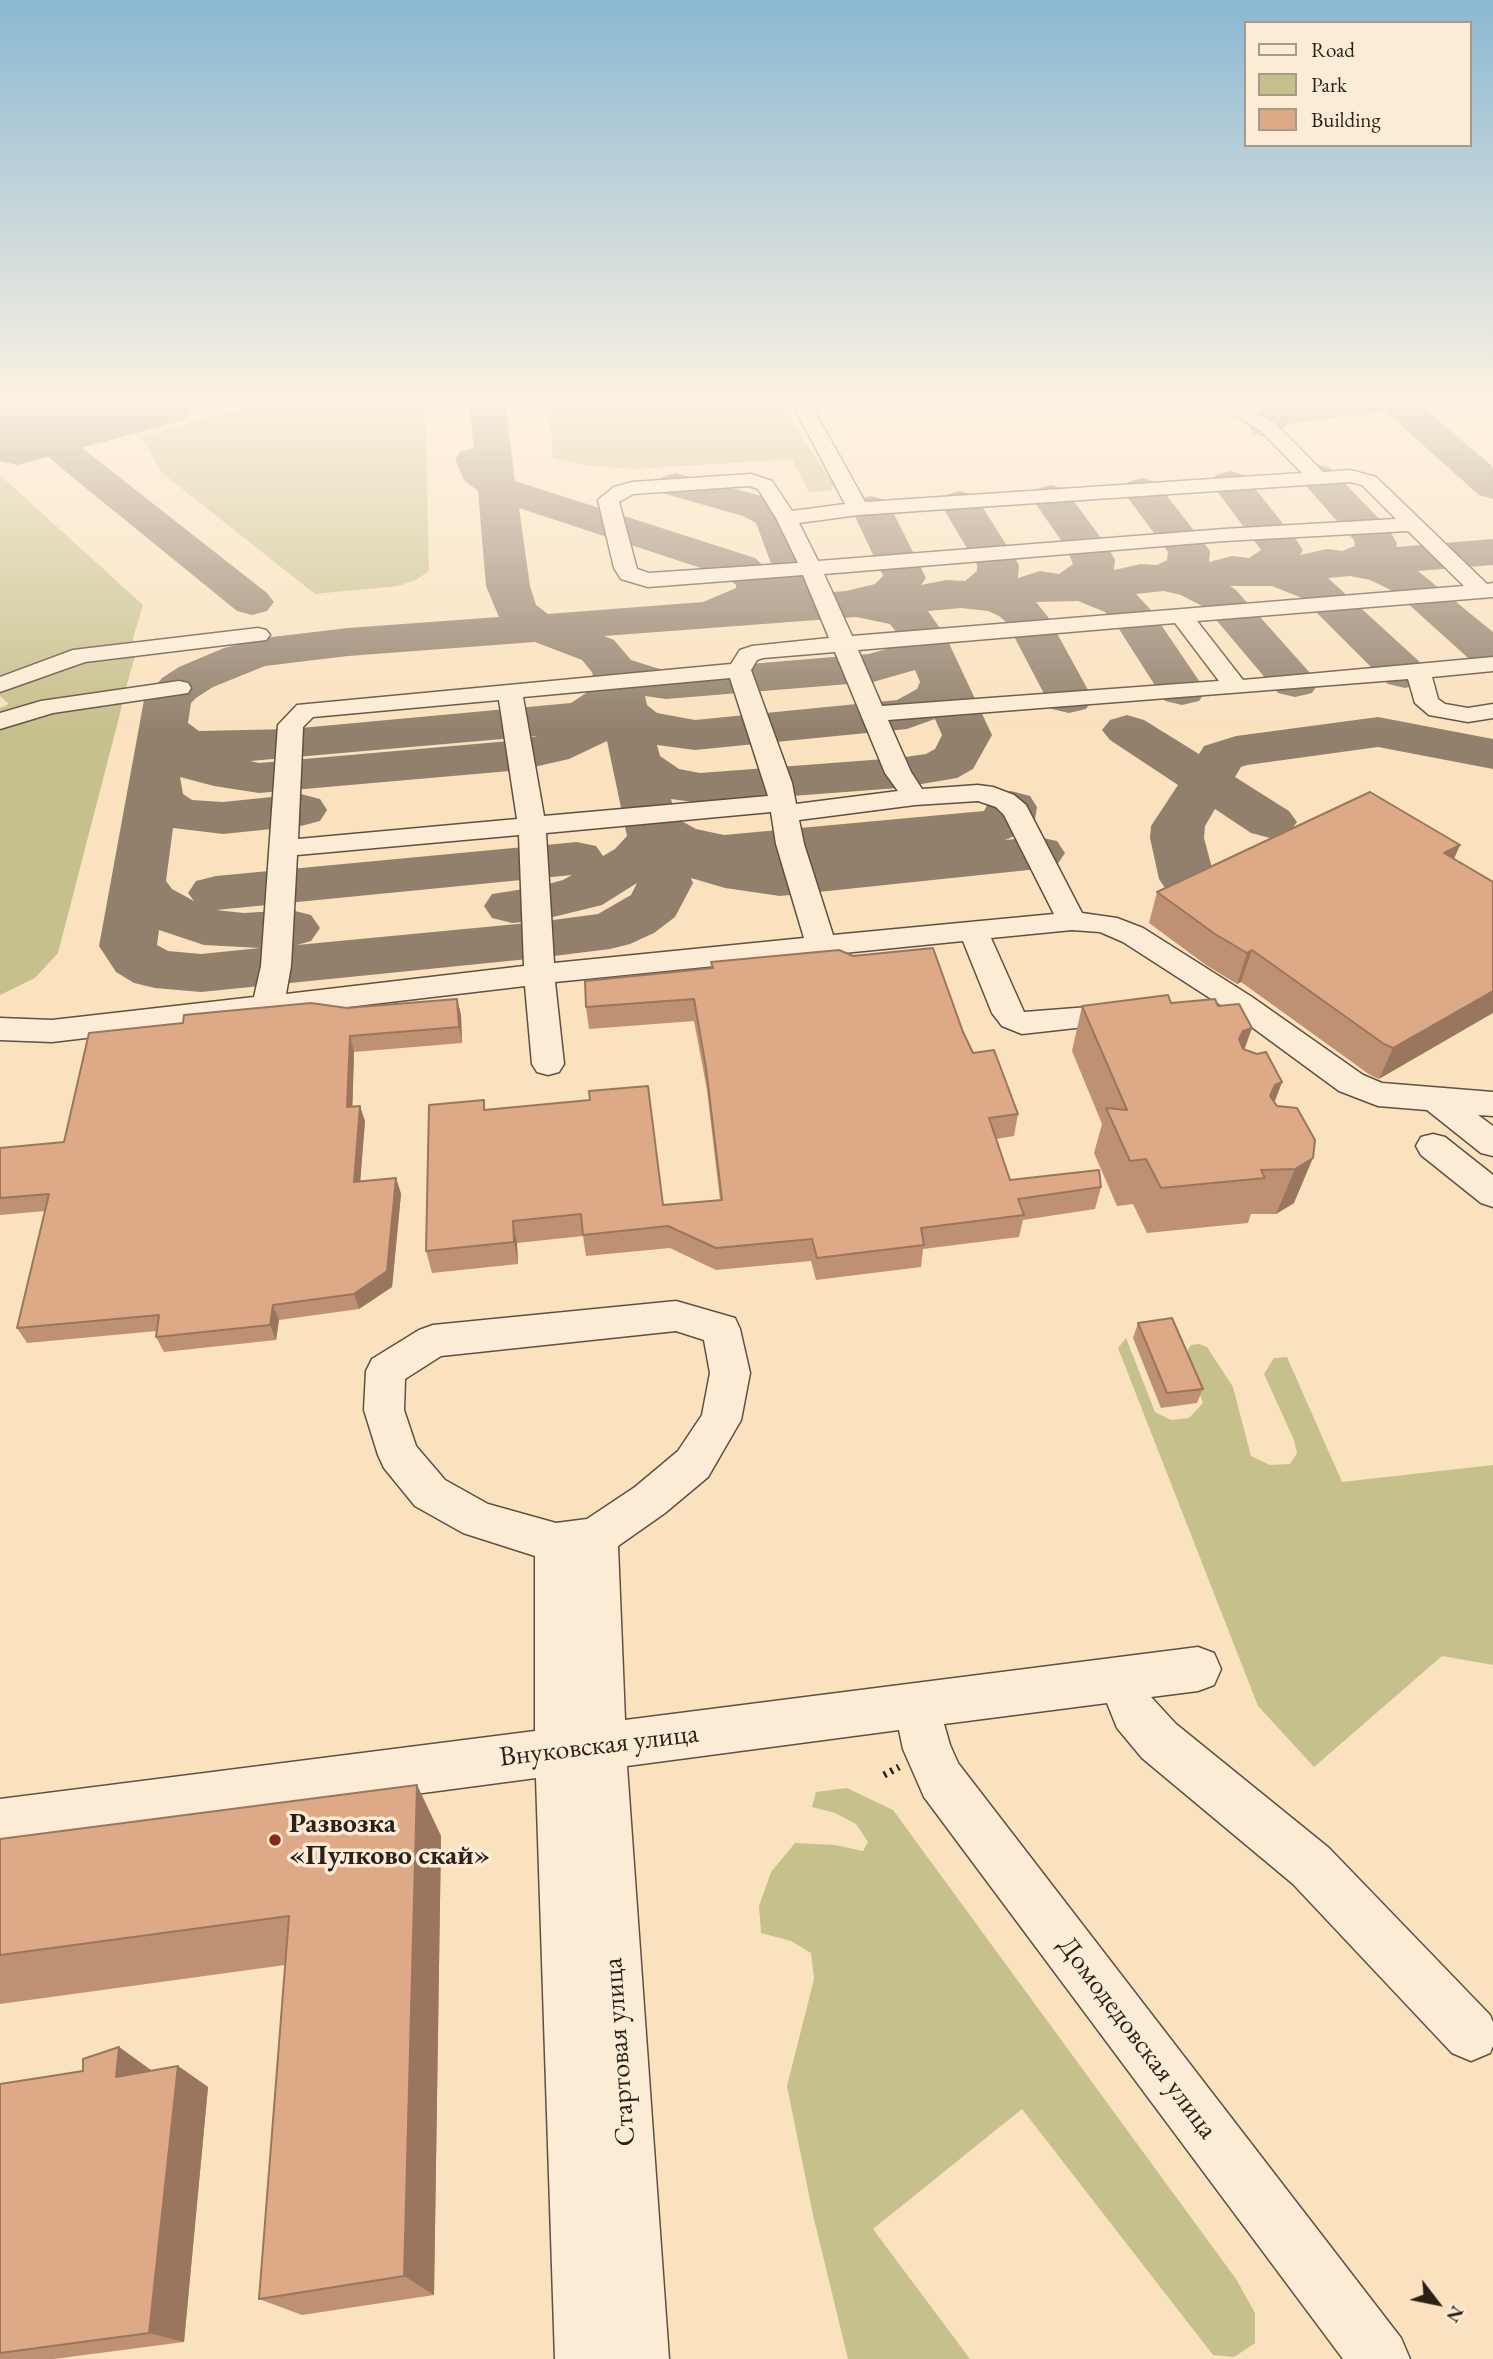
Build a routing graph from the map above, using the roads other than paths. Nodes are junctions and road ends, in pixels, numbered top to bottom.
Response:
1 (611, 511) edge
2 (782, 511) edge
3 (841, 511) edge
4 (1012, 511) edge
5 (1206, 511) edge
6 (1399, 511) edge
7 (786, 518) junction
8 (1413, 524) junction
9 (1224, 535) junction
10 (1036, 552) junction
11 (811, 568) junction
12 (1481, 591) edge
13 (1493, 614) edge
14 (1180, 615) junction
15 (258, 635) dead end
16 (844, 643) junction
17 (1493, 664) edge
18 (739, 670) junction
19 (1418, 672) junction
20 (0, 685) edge
21 (1236, 687) junction
22 (179, 688) dead end
23 (509, 690) junction
24 (1493, 711) edge
25 (874, 714) junction
26 (0, 721) edge
27 (915, 797) junction
28 (784, 808) junction
29 (530, 826) junction
30 (285, 848) junction
31 (1072, 921) junction
32 (974, 933) junction
33 (821, 946) junction
34 (539, 974) junction
35 (1241, 1004) junction
36 (268, 1006) junction
37 (1200, 1008) edge
38 (1158, 1012) edge
39 (0, 1029) edge
40 (548, 1063) dead end
41 (1438, 1101) junction
42 (1493, 1104) edge
43 (1493, 1144) edge
44 (1433, 1146) dead end
45 (1493, 1194) edge
46 (576, 1540) junction
47 (1198, 1669) dead end
48 (1121, 1679) junction
49 (916, 1705) junction
50 (581, 1749) junction
51 (0, 1824) edge
52 (1471, 2034) dead end
53 (585, 2359) edge
54 (639, 2359) edge
55 (1380, 2359) edge

1 - 11 street
2 - 7 street
3 - 7 street
4 - 10 street
5 - 9 street
6 - 8 street
7 - 11 street
8 - 9 street
8 - 12 street
9 - 10 street
10 - 11 street
11 - 16 street
12 - 13 street
12 - 14 street
14 - 16 street
14 - 21 street
15 - 20 street
16 - 18 street
16 - 25 street
17 - 19 street
18 - 23 street
18 - 28 street
19 - 21 street
19 - 24 street
21 - 25 street
22 - 26 street
23 - 29 street
23 - 30 street
25 - 27 street
27 - 28 street
27 - 31 street
28 - 29 street
28 - 33 street
29 - 30 street
29 - 34 street
30 - 36 street
31 - 32 street
31 - 35 street
32 - 33 street
32 - 38 street
33 - 34 street
34 - 36 street
34 - 40 street
35 - 37 street
35 - 41 street
36 - 39 street
41 - 42 street
41 - 43 street
44 - 45 street
46 - 46 street
46 - 50 street
47 - 48 street, Внуковская улица
48 - 49 street, Внуковская улица
48 - 52 street
49 - 50 street, Внуковская улица
49 - 55 street, Домодедовская улица
50 - 51 street, Внуковская улица
50 - 53 street, Стартовая улица
50 - 54 street, Стартовая улица

